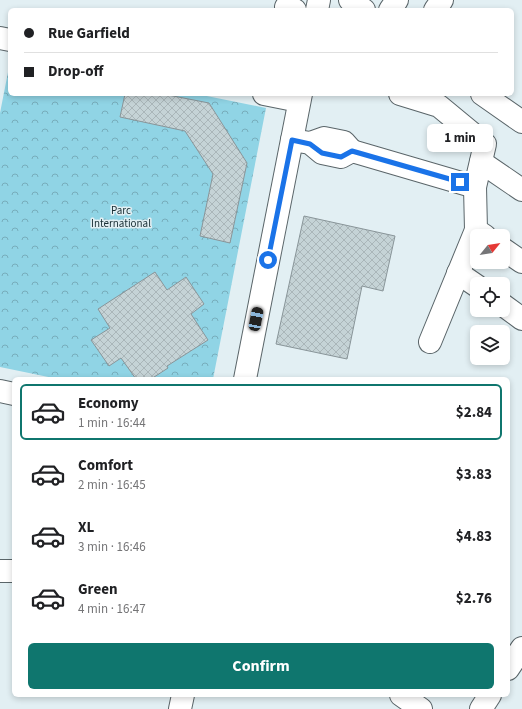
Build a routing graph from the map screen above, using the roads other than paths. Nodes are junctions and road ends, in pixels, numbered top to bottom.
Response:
1 (350, 0) edge
2 (361, 8) edge
3 (282, 96) edge
4 (406, 96) edge
5 (485, 96) edge
6 (300, 98) edge
7 (522, 122) edge
8 (301, 142) junction
9 (481, 162) junction
10 (475, 187) junction
11 (522, 190) edge
12 (480, 229) edge
13 (470, 251) edge
14 (510, 254) edge
15 (522, 262) edge
16 (458, 273) junction
17 (470, 281) edge
18 (510, 310) edge
19 (522, 319) edge
20 (430, 342) dead end
21 (245, 377) edge
22 (0, 391) edge
23 (12, 394) edge
24 (0, 571) edge
25 (12, 571) edge
26 (522, 648) edge
27 (510, 666) edge
28 (183, 697) edge
29 (404, 697) edge
30 (489, 697) edge
31 (180, 709) edge
32 (421, 709) edge
33 (481, 709) edge

1 - 2 street
3 - 6 street
4 - 9 street
5 - 7 street
6 - 8 street
8 - 10 street
8 - 21 street
9 - 10 street
9 - 11 street
10 - 12 street
13 - 16 street
14 - 15 street
16 - 17 street
16 - 20 street
18 - 19 street
22 - 23 street
24 - 25 street
26 - 27 street
28 - 31 street
29 - 32 street
30 - 33 street

